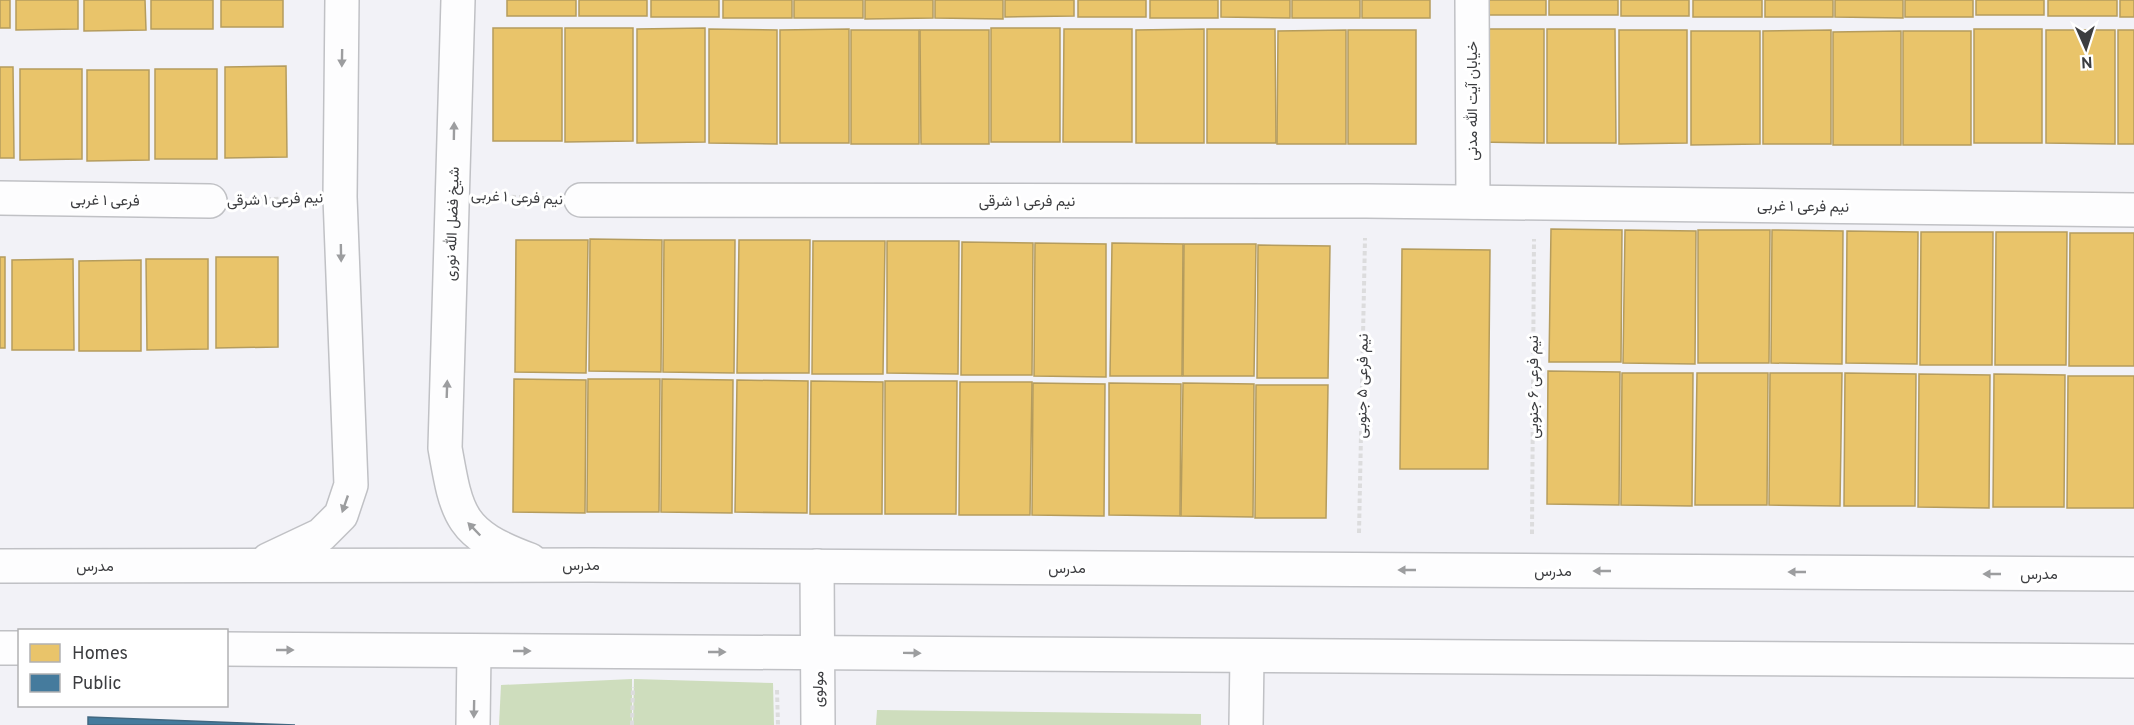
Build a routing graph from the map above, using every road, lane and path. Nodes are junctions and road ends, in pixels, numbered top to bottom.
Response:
1 (342, 0) edge
2 (458, 0) edge
3 (1472, 0) edge
4 (453, 194) junction
5 (340, 197) junction
6 (0, 198) edge
7 (581, 200) joint
8 (210, 201) joint
9 (1366, 201) junction
10 (1473, 202) junction
11 (1534, 203) junction
12 (2134, 210) edge
13 (255, 565) junction
14 (543, 565) junction
15 (0, 566) edge
16 (817, 566) junction
17 (1358, 570) junction
18 (1532, 571) junction
19 (2134, 574) edge
20 (0, 648) edge
21 (18, 648) edge
22 (228, 649) edge
23 (474, 651) junction
24 (818, 652) junction
25 (1247, 657) junction
26 (2134, 661) edge
27 (633, 678) dead end
28 (473, 725) edge
29 (633, 725) edge
30 (818, 725) edge
31 (1246, 725) edge

1 -> 5 main road
4 -> 2 main road, شیخ فضل الله نوری
3 - 10 main road, خیابان آیت الله مدنی
4 - 7 path, نیم فرعی ۱ غربی
14 -> 4 main road, شیخ فضل الله نوری
5 - 8 path, نیم فرعی ۱ شرقی
5 -> 13 main road
6 - 8 main road, فرعی ۱ غربی
7 - 9 main road, نیم فرعی ۱ شرقی
9 - 10 main road, نیم فرعی ۱ شرقی
9 - 17 path, نیم فرعی ۵ جنوبی
10 - 11 main road, نیم فرعی ۱ غربی
11 - 12 main road, نیم فرعی ۱ غربی
11 - 18 path, نیم فرعی ۶ جنوبی
13 - 14 main road, مدرس
13 - 15 main road, مدرس
14 - 16 main road, مدرس
16 - 17 main road, مدرس
16 - 24 main road, مولوی
18 -> 17 main road, مدرس
19 -> 18 main road, مدرس
20 - 21 main road
22 -> 23 main road
23 -> 24 main road
23 -> 28 main road
24 -> 25 main road
24 - 30 main road, مولوی
25 - 26 main road
25 - 31 main road
27 - 29 path

